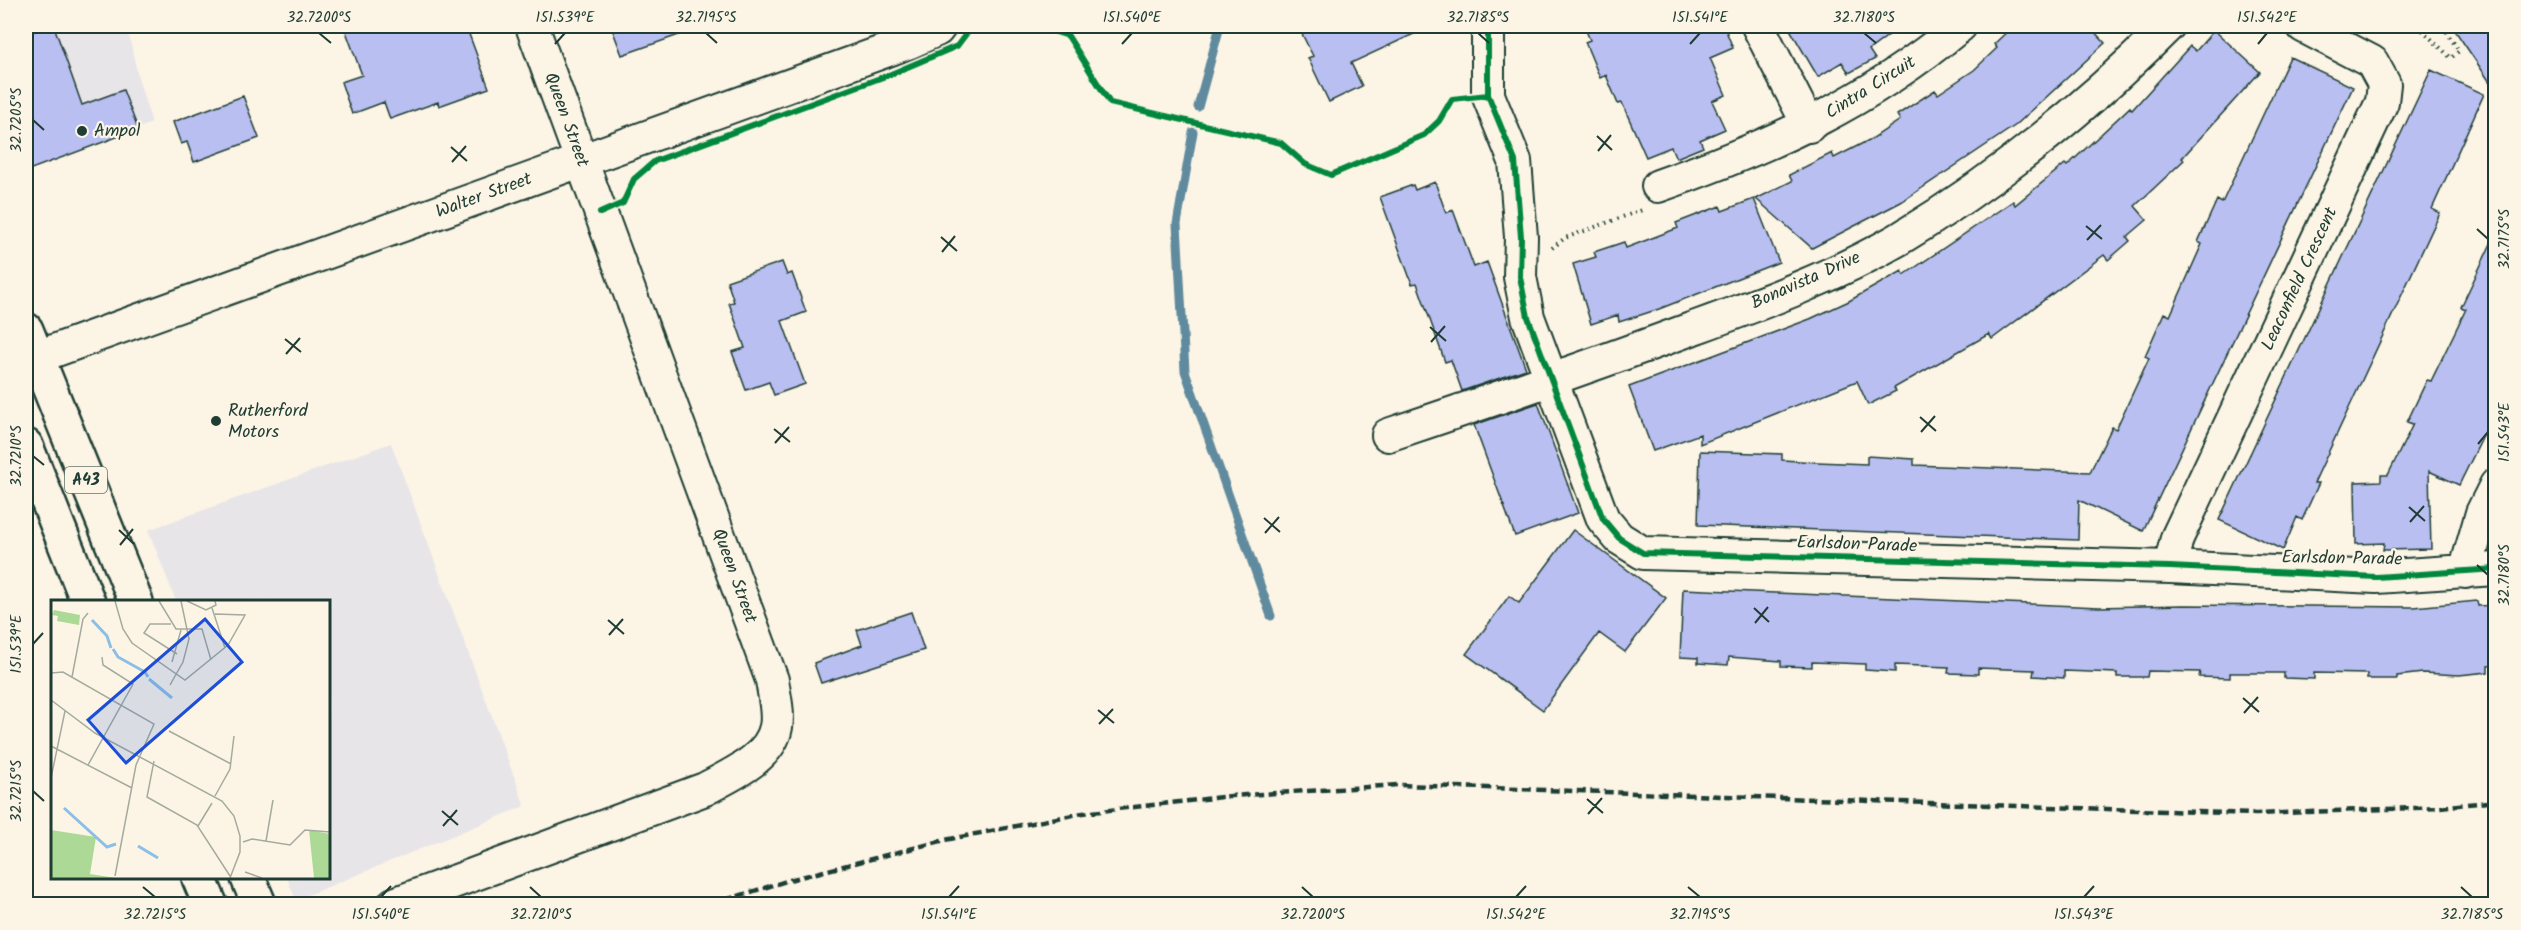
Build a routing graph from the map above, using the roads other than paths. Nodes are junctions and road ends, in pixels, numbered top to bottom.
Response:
1 (532, 26) edge
2 (940, 26) edge
3 (1488, 26) edge
4 (1758, 26) edge
5 (1960, 26) edge
6 (2168, 26) edge
7 (2303, 26) edge
8 (1809, 126) junction
9 (580, 160) junction
10 (1658, 186) road end
11 (29, 350) edge
12 (1553, 380) junction
13 (1388, 435) dead end
14 (26, 446) edge
15 (2496, 485) edge
16 (2170, 567) junction
17 (2496, 569) edge
18 (2465, 572) junction
19 (87, 600) edge
20 (135, 600) edge
21 (199, 879) edge
22 (248, 879) edge
23 (210, 904) edge
24 (260, 904) edge
25 (394, 904) edge

1 - 9 street, Queen Street
2 - 9 street, Walter Street
3 - 12 street, Earlsdon Parade
4 - 8 street, Cintra Circuit
5 - 8 street, Cintra Circuit
6 - 12 street, Bonavista Drive
7 - 16 street, Leaconfield Crescent
8 - 10 street, Cintra Circuit
9 - 11 street, Walter Street
9 - 25 street, Queen Street
11 - 20 highway, A43
12 - 13 street, Bonavista Drive
12 - 16 street, Earlsdon Parade
14 - 19 highway, A43
15 - 18 street
16 - 18 street, Earlsdon Parade
17 - 18 street, Earlsdon Parade
21 - 23 highway
22 - 24 highway

